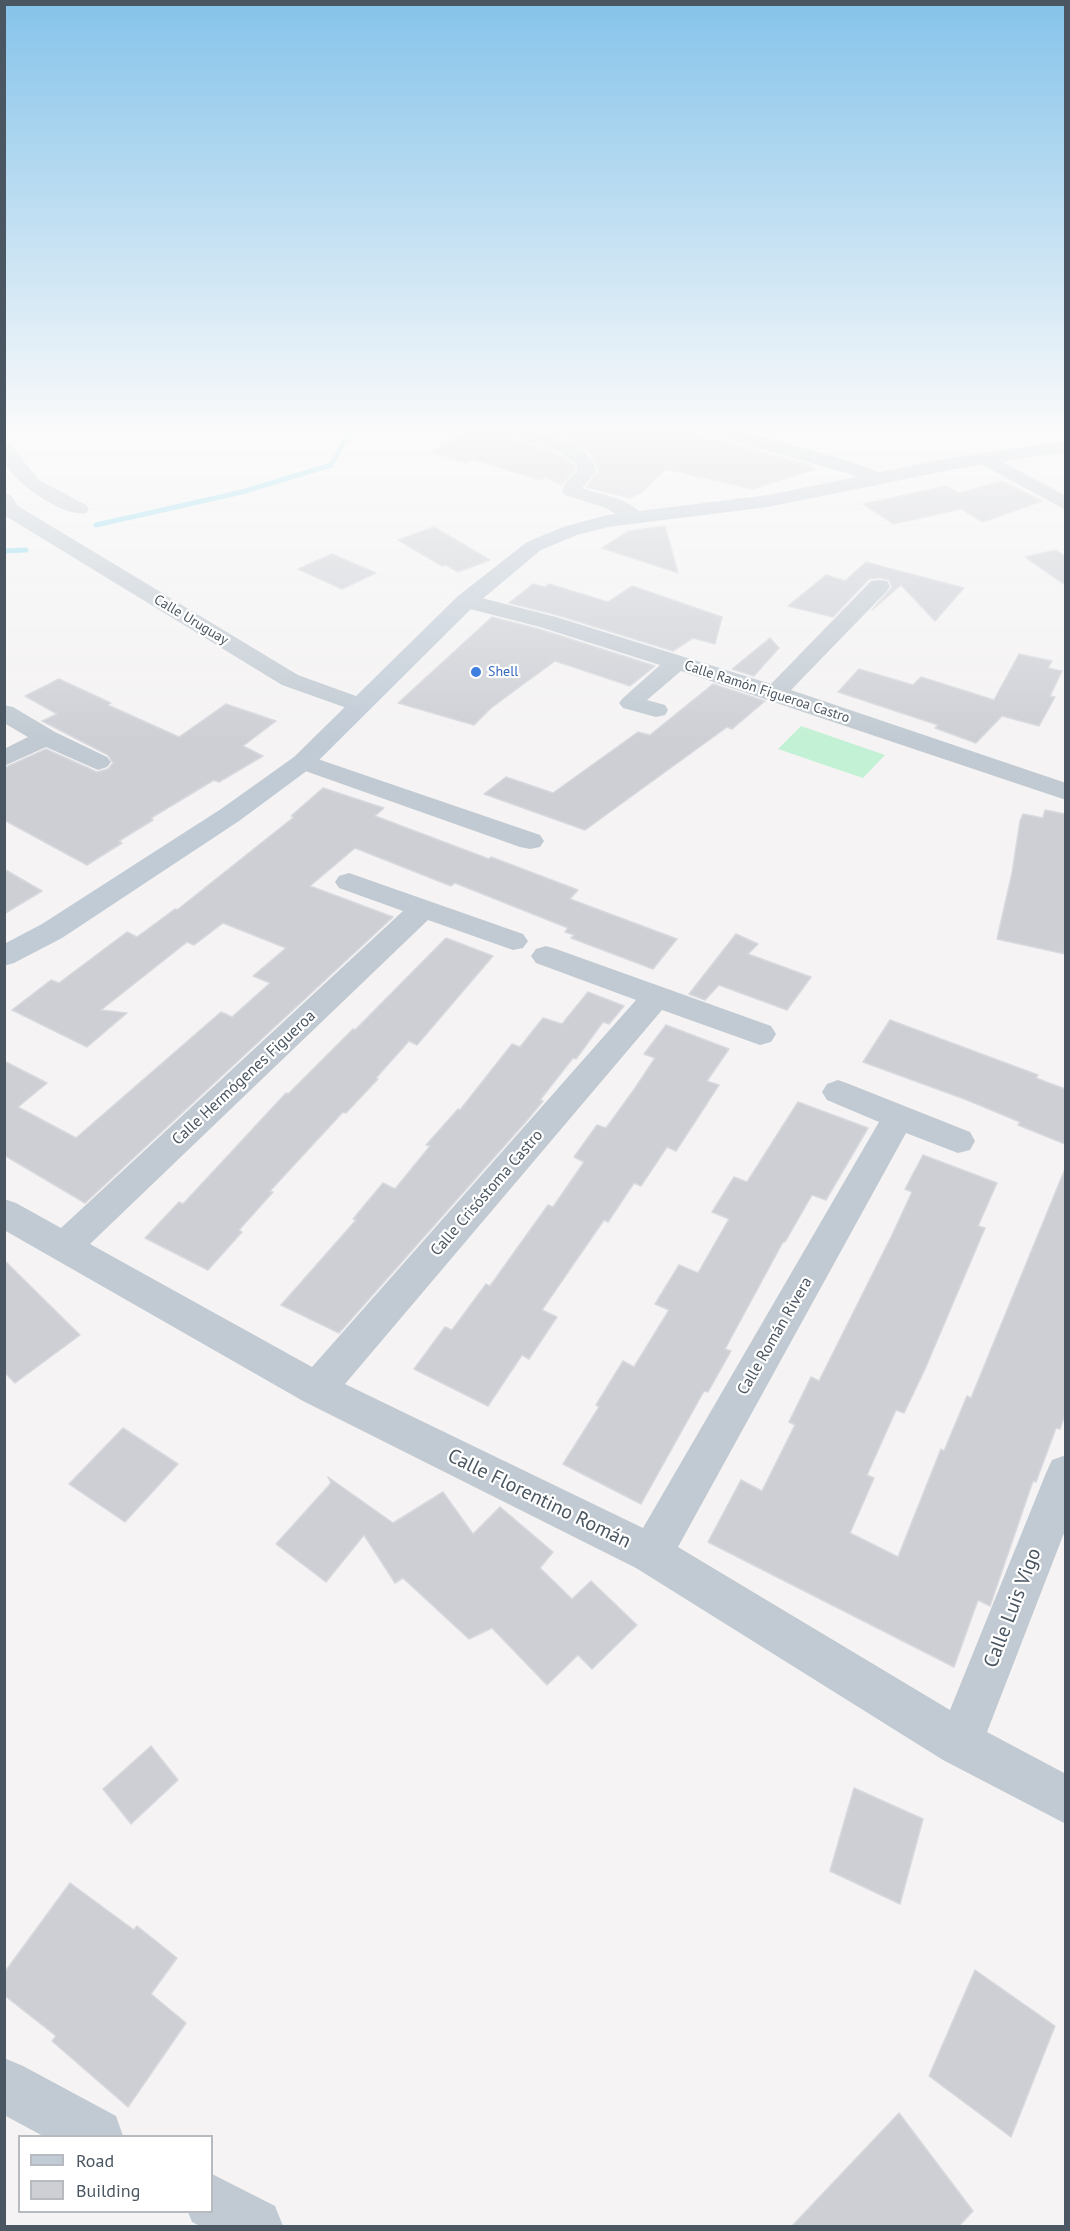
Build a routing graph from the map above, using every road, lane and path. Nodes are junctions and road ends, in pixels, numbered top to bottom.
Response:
1 (47, 532) edge
2 (567, 532) edge
3 (879, 586) dead end
4 (466, 601) junction
5 (677, 663) junction
6 (775, 693) junction
7 (358, 705) junction
8 (656, 710) dead end
9 (4, 712) edge
10 (46, 737) junction
11 (4, 759) edge
12 (98, 762) dead end
13 (303, 762) junction
14 (1063, 788) edge
15 (530, 841) dead end
16 (349, 882) dead end
17 (423, 909) junction
18 (513, 940) dead end
19 (4, 956) edge
20 (546, 956) dead end
21 (656, 997) junction
22 (759, 1034) dead end
23 (838, 1092) dead end
24 (898, 1118) junction
25 (958, 1142) dead end
26 (4, 1213) edge
27 (64, 1247) junction
28 (317, 1389) junction
29 (1065, 1473) edge
30 (651, 1554) junction
31 (960, 1743) junction
32 (1065, 1800) edge
33 (4, 2085) edge
34 (94, 2135) edge
35 (213, 2203) edge
36 (255, 2226) edge

1 - 7 street, Calle Uruguay
2 - 4 street
3 - 6 street
4 - 5 street, Calle Ramón Figueroa Castro
4 - 7 street
5 - 6 street, Calle Ramón Figueroa Castro
5 - 8 street
6 - 14 street, Calle Ramón Figueroa Castro
7 - 13 street
9 - 10 street
10 - 11 street
10 - 12 street
13 - 15 street
13 - 19 street
16 - 17 street
17 - 18 street
17 - 27 street, Calle Hermógenes Figueroa
20 - 21 street
21 - 22 street
21 - 28 street, Calle Crisóstoma Castro
23 - 24 street
24 - 25 street
24 - 30 street, Calle Román Rivera
26 - 27 street, Calle Florentino Román
27 - 28 street, Calle Florentino Román
28 - 30 street, Calle Florentino Román
29 - 31 street, Calle Luis Vigo
30 - 31 street, Calle Florentino Román
31 - 32 street, Calle Florentino Román
33 - 34 street
35 - 36 street

